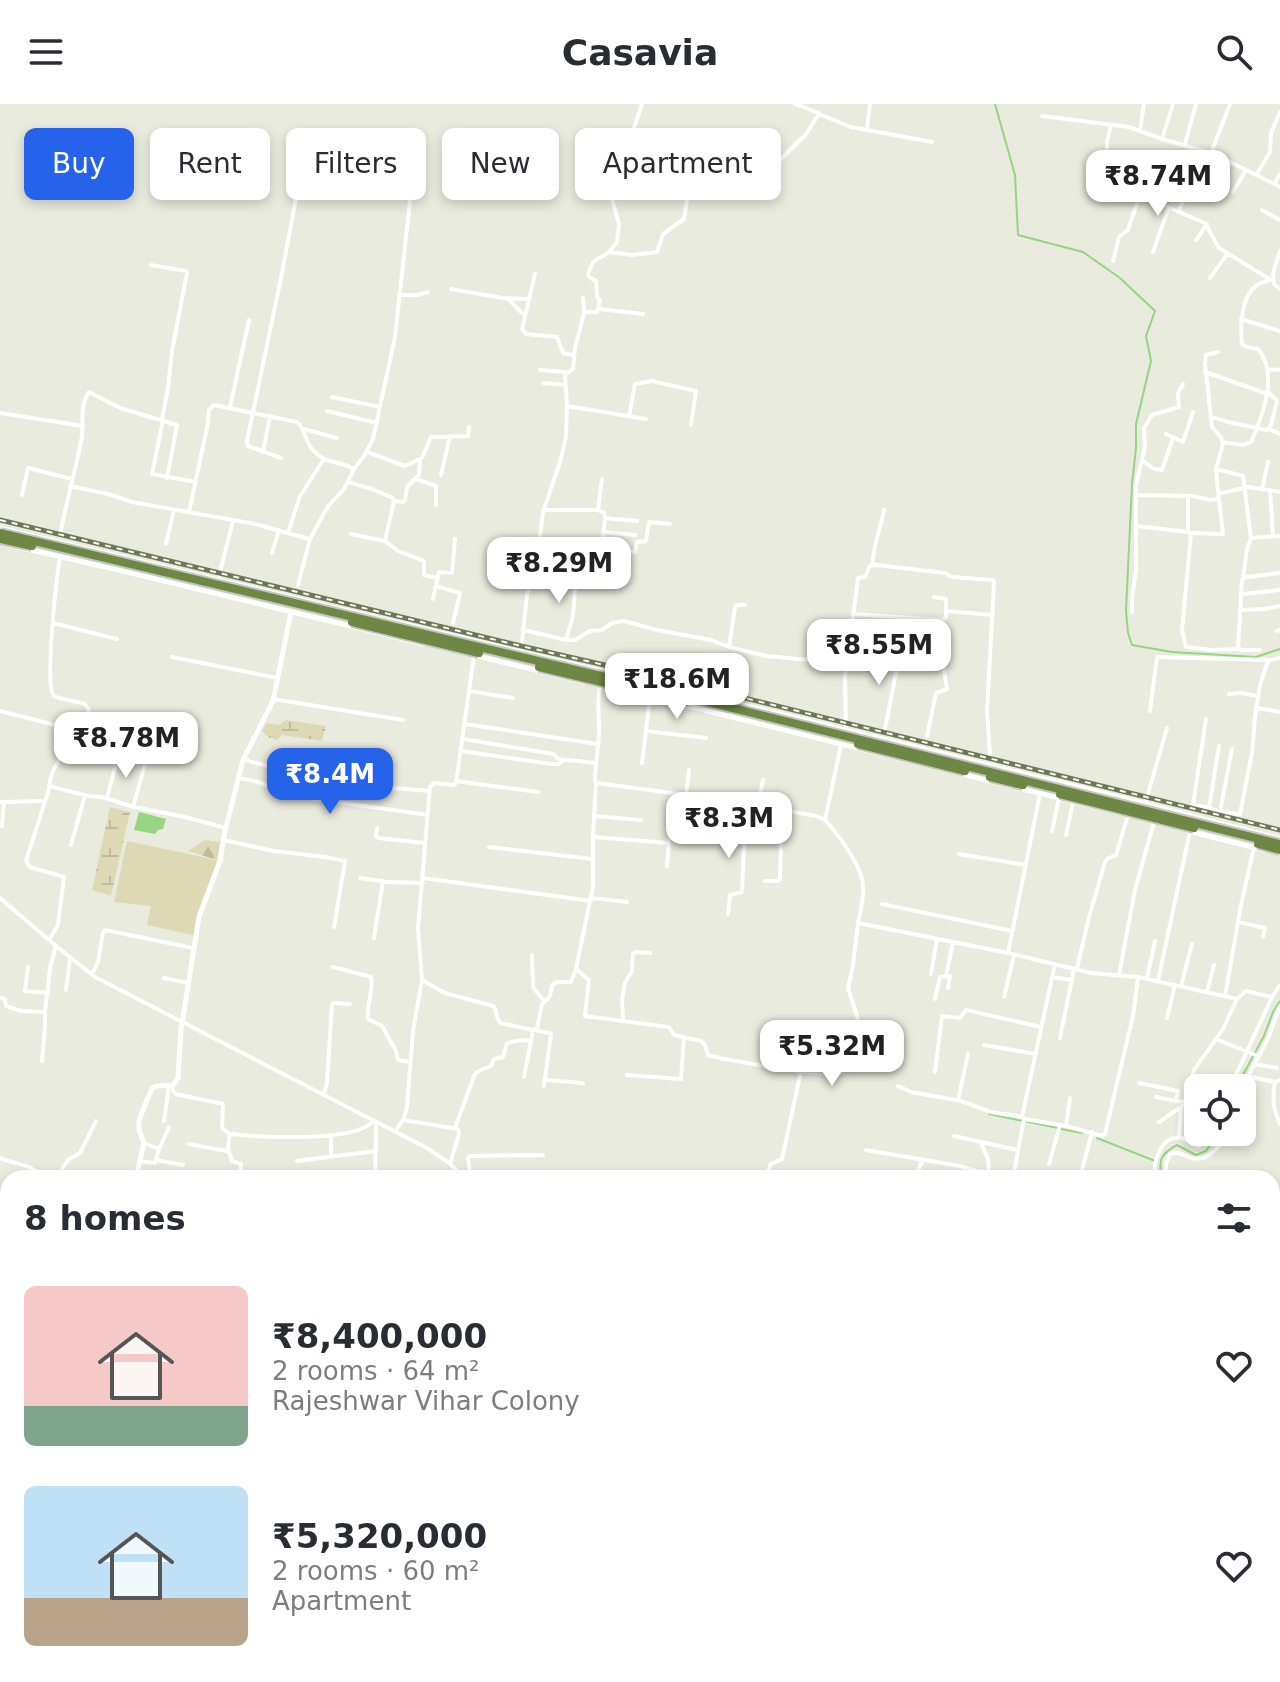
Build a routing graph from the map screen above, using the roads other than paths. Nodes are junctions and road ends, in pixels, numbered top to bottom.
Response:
1 (642, 104) edge
2 (795, 104) edge
3 (870, 104) edge
4 (1144, 104) edge
5 (1173, 104) edge
6 (1196, 104) edge
7 (1230, 104) edge
8 (1280, 112) edge
9 (819, 114) junction
10 (1042, 116) dead end
11 (1111, 126) junction
12 (634, 128) edge
13 (867, 130) junction
14 (1140, 131) junction
15 (1162, 139) junction
16 (932, 142) dead end
17 (1184, 145) junction
18 (1211, 153) junction
19 (1220, 158) junction
20 (781, 159) edge
21 (1246, 170) junction
22 (1280, 174) edge
23 (1256, 175) junction
24 (1190, 183) dead end
25 (1212, 183) dead end
26 (1274, 184) junction
27 (1280, 187) edge
28 (1233, 192) dead end
29 (1140, 195) junction
30 (612, 200) edge
31 (686, 200) edge
32 (1169, 207) junction
33 (1262, 210) dead end
34 (1179, 212) junction
35 (1280, 220) edge
36 (1207, 224) junction
37 (1196, 240) dead end
38 (1280, 251) edge
39 (609, 252) junction
40 (1153, 252) dead end
41 (1228, 253) junction
42 (1113, 261) dead end
43 (151, 265) dead end
44 (535, 274) dead end
45 (1210, 278) dead end
46 (1272, 279) junction
47 (451, 289) dead end
48 (1280, 289) edge
49 (428, 292) dead end
50 (399, 295) junction
51 (508, 298) junction
52 (583, 298) dead end
53 (528, 299) junction
54 (599, 309) junction
55 (584, 312) junction
56 (643, 314) dead end
57 (524, 315) junction
58 (1241, 319) junction
59 (249, 320) dead end
60 (1280, 331) edge
61 (1218, 352) dead end
62 (574, 356) junction
63 (1267, 369) junction
64 (540, 370) dead end
65 (1280, 370) edge
66 (1205, 372) junction
67 (567, 373) junction
68 (543, 383) dead end
69 (1183, 384) dead end
70 (566, 386) junction
71 (1268, 393) junction
72 (332, 397) dead end
73 (1278, 404) edge
74 (567, 406) junction
75 (230, 407) junction
76 (381, 407) junction
77 (327, 411) dead end
78 (254, 412) junction
79 (1193, 412) dead end
80 (0, 413) edge
81 (270, 416) junction
82 (629, 416) junction
83 (1211, 416) junction
84 (646, 419) dead end
85 (162, 420) junction
86 (377, 423) junction
87 (691, 425) dead end
88 (83, 426) junction
89 (469, 427) dead end
90 (1257, 428) junction
91 (304, 429) junction
92 (1269, 429) junction
93 (1166, 434) dead end
94 (1280, 434) edge
95 (450, 436) junction
96 (337, 438) dead end
97 (1173, 438) junction
98 (1222, 442) junction
99 (263, 452) junction
100 (367, 452) junction
101 (281, 458) dead end
102 (324, 459) junction
103 (420, 459) junction
104 (1141, 460) junction
105 (1268, 462) dead end
106 (354, 469) junction
107 (1216, 469) junction
108 (441, 475) dead end
109 (167, 478) junction
110 (72, 479) junction
111 (416, 479) junction
112 (602, 479) dead end
113 (196, 482) junction
114 (348, 482) junction
115 (70, 486) junction
116 (1244, 488) junction
117 (1262, 489) junction
118 (1270, 490) junction
119 (1280, 492) edge
120 (22, 495) dead end
121 (1136, 495) junction
122 (1219, 495) junction
123 (1188, 496) junction
124 (394, 501) junction
125 (436, 505) dead end
126 (174, 510) junction
127 (544, 510) junction
128 (598, 510) junction
129 (884, 510) dead end
130 (189, 512) junction
131 (605, 518) junction
132 (233, 521) junction
133 (637, 521) dead end
134 (670, 524) dead end
135 (1137, 526) junction
136 (61, 530) dead end
137 (279, 530) junction
138 (603, 532) junction
139 (1189, 532) junction
140 (288, 533) junction
141 (351, 534) dead end
142 (635, 535) dead end
143 (0, 536) edge
144 (1273, 536) junction
145 (1280, 536) edge
146 (40, 537) junction
147 (1251, 538) junction
148 (310, 539) junction
149 (455, 539) dead end
150 (385, 541) junction
151 (166, 544) dead end
152 (602, 547) junction
153 (36, 552) junction
154 (272, 553) dead end
155 (601, 555) dead end
156 (60, 557) junction
157 (873, 565) junction
158 (1280, 573) edge
159 (576, 576) dead end
160 (437, 578) junction
161 (1243, 578) junction
162 (218, 580) junction
163 (298, 585) dead end
164 (436, 586) junction
165 (1280, 590) edge
166 (266, 591) junction
167 (1242, 594) junction
168 (934, 597) dead end
169 (433, 599) dead end
170 (263, 605) junction
171 (745, 605) dead end
172 (1279, 606) edge
173 (1242, 610) junction
174 (946, 611) junction
175 (291, 612) junction
176 (1132, 612) dead end
177 (853, 614) junction
178 (993, 615) junction
179 (943, 620) junction
180 (53, 623) junction
181 (453, 623) dead end
182 (524, 630) junction
183 (117, 639) dead end
184 (465, 639) junction
185 (730, 639) junction
186 (566, 640) junction
187 (719, 643) junction
188 (849, 646) junction
189 (729, 647) junction
190 (896, 648) junction
191 (1239, 649) junction
192 (1260, 650) dead end
193 (521, 652) junction
194 (936, 652) dead end
195 (461, 653) junction
196 (474, 656) junction
197 (172, 657) dead end
198 (1280, 658) edge
199 (809, 660) dead end
200 (1269, 660) junction
201 (581, 666) junction
202 (277, 678) junction
203 (578, 680) junction
204 (600, 685) junction
205 (469, 691) junction
206 (1229, 694) dead end
207 (1258, 696) junction
208 (650, 697) junction
209 (513, 698) dead end
210 (273, 699) junction
211 (1257, 708) junction
212 (0, 711) edge
213 (1150, 711) dead end
214 (1280, 712) edge
215 (1206, 719) dead end
216 (403, 720) dead end
217 (465, 724) junction
218 (1167, 728) dead end
219 (885, 729) dead end
220 (79, 731) junction
221 (646, 731) junction
222 (846, 731) junction
223 (865, 736) junction
224 (927, 736) dead end
225 (706, 738) dead end
226 (463, 739) junction
227 (598, 744) junction
228 (841, 745) junction
229 (1219, 746) dead end
230 (66, 749) junction
231 (1232, 749) dead end
232 (862, 750) junction
233 (461, 751) junction
234 (990, 755) dead end
235 (244, 759) junction
236 (564, 760) junction
237 (146, 761) dead end
238 (596, 763) junction
239 (642, 763) dead end
240 (689, 770) dead end
241 (239, 778) junction
242 (763, 780) dead end
243 (456, 781) junction
244 (596, 782) junction
245 (1063, 784) junction
246 (49, 785) junction
247 (429, 791) junction
248 (538, 792) dead end
249 (673, 794) junction
250 (1040, 794) junction
251 (85, 795) junction
252 (686, 796) junction
253 (107, 798) junction
254 (1059, 799) junction
255 (45, 801) junction
256 (2, 802) edge
257 (1073, 802) junction
258 (746, 803) junction
259 (1145, 804) junction
260 (1209, 804) junction
261 (758, 805) junction
262 (133, 807) junction
263 (782, 810) junction
264 (1220, 812) junction
265 (428, 815) junction
266 (1128, 815) junction
267 (594, 816) junction
268 (1193, 817) junction
269 (641, 820) dead end
270 (825, 820) junction
271 (1154, 822) junction
272 (2, 826) dead end
273 (226, 828) junction
274 (377, 828) dead end
275 (1052, 831) dead end
276 (1190, 831) junction
277 (1066, 835) dead end
278 (593, 837) junction
279 (223, 840) junction
280 (425, 843) junction
281 (669, 843) junction
282 (71, 845) dead end
283 (1280, 846) edge
284 (489, 847) dead end
285 (1254, 847) junction
286 (959, 854) dead end
287 (594, 859) junction
288 (1026, 865) junction
289 (667, 866) dead end
290 (360, 878) dead end
291 (423, 880) junction
292 (383, 881) junction
293 (765, 881) dead end
294 (0, 898) edge
295 (592, 899) junction
296 (627, 902) dead end
297 (882, 904) dead end
298 (728, 914) dead end
299 (1238, 922) junction
300 (858, 923) junction
301 (334, 927) dead end
302 (1012, 931) junction
303 (1263, 937) dead end
304 (374, 938) dead end
305 (937, 939) junction
306 (49, 940) junction
307 (1155, 941) dead end
308 (953, 942) junction
309 (1192, 944) dead end
310 (56, 946) junction
311 (193, 948) junction
312 (650, 953) dead end
313 (1011, 954) junction
314 (532, 955) dead end
315 (70, 958) junction
316 (1055, 964) junction
317 (1214, 965) dead end
318 (28, 967) dead end
319 (333, 967) dead end
320 (576, 969) junction
321 (1075, 969) junction
322 (92, 974) junction
323 (931, 974) dead end
324 (1119, 975) junction
325 (946, 976) junction
326 (1052, 977) junction
327 (1138, 977) junction
328 (164, 978) dead end
329 (421, 978) junction
330 (1147, 978) junction
331 (1072, 980) junction
332 (1158, 981) junction
333 (190, 983) junction
334 (1175, 985) junction
335 (1280, 985) edge
336 (1181, 986) junction
337 (948, 988) dead end
338 (66, 990) dead end
339 (1207, 992) junction
340 (48, 993) junction
341 (1225, 996) junction
342 (1004, 997) dead end
343 (1272, 997) junction
344 (0, 998) edge
345 (935, 999) dead end
346 (1237, 999) junction
347 (544, 1001) junction
348 (350, 1004) dead end
349 (1280, 1006) edge
350 (45, 1012) junction
351 (1167, 1018) dead end
352 (184, 1021) junction
353 (623, 1021) junction
354 (1041, 1027) junction
355 (535, 1030) junction
356 (684, 1038) junction
357 (1060, 1038) dead end
358 (1215, 1038) junction
359 (531, 1041) junction
360 (984, 1045) dead end
361 (1247, 1051) junction
362 (968, 1054) dead end
363 (1036, 1054) junction
364 (1258, 1056) junction
365 (42, 1061) dead end
366 (410, 1062) junction
367 (1254, 1064) junction
368 (1277, 1068) dead end
369 (801, 1071) junction
370 (935, 1072) dead end
371 (1193, 1074) edge
372 (1236, 1074) edge
373 (1248, 1074) edge
374 (627, 1075) dead end
375 (524, 1077) dead end
376 (1256, 1077) edge
377 (1278, 1081) edge
378 (583, 1083) dead end
379 (1139, 1083) dead end
380 (171, 1085) junction
381 (898, 1086) dead end
382 (324, 1095) junction
383 (1156, 1097) dead end
384 (1070, 1098) dead end
385 (958, 1100) junction
386 (1176, 1101) junction
387 (1184, 1102) edge
388 (1184, 1103) edge
389 (1181, 1107) junction
390 (1023, 1119) junction
391 (403, 1120) junction
392 (96, 1121) dead end
393 (164, 1121) dead end
394 (375, 1122) junction
395 (1159, 1122) dead end
396 (1280, 1124) edge
397 (1063, 1125) junction
398 (169, 1127) dead end
399 (455, 1128) junction
400 (395, 1132) junction
401 (1092, 1132) junction
402 (231, 1135) junction
403 (331, 1135) junction
404 (954, 1136) dead end
405 (1179, 1138) junction
406 (1184, 1140) edge
407 (144, 1143) junction
408 (981, 1143) junction
409 (189, 1144) dead end
410 (1164, 1146) junction
411 (1218, 1146) edge
412 (159, 1149) junction
413 (228, 1149) junction
414 (866, 1150) dead end
415 (1017, 1150) junction
416 (376, 1151) junction
417 (1172, 1152) junction
418 (543, 1155) dead end
419 (331, 1157) junction
420 (0, 1158) edge
421 (156, 1160) junction
422 (923, 1160) junction
423 (139, 1161) junction
424 (297, 1161) dead end
425 (450, 1164) junction
426 (1049, 1164) dead end
427 (183, 1165) dead end
428 (36, 1170) edge
429 (61, 1170) edge
430 (137, 1170) edge
431 (241, 1170) edge
432 (375, 1170) edge
433 (456, 1170) edge
434 (470, 1170) edge
435 (768, 1170) edge
436 (918, 1170) edge
437 (973, 1170) edge
438 (989, 1170) edge
439 (1014, 1170) edge
440 (1082, 1170) edge
441 (1155, 1170) edge
442 (1166, 1170) edge

1 - 12 street
2 - 9 street
3 - 13 street
4 - 14 street
5 - 15 street
6 - 17 street
7 - 18 street
8 - 23 street
9 - 13 street
9 - 20 street
10 - 11 street
11 - 14 street
11 - 29 street
13 - 16 street
14 - 15 street
15 - 17 street
17 - 18 street
18 - 19 street
19 - 21 street
19 - 25 street
21 - 23 street
21 - 28 street
22 - 26 street
23 - 26 street
24 - 34 street
26 - 27 street
29 - 32 street
29 - 42 street
30 - 39 street
31 - 39 street
32 - 34 street
32 - 40 street
33 - 35 street
34 - 36 street
36 - 37 street
36 - 41 street
38 - 46 street
39 - 54 street
41 - 45 street
41 - 46 street
43 - 85 street
44 - 53 street
46 - 48 street
46 - 58 street
47 - 51 street
49 - 50 street
50 - 76 street
50 - 78 street
51 - 53 street
51 - 57 street
52 - 55 street
53 - 57 street
54 - 55 street
54 - 56 street
55 - 62 street
57 - 62 street
58 - 60 street
58 - 63 street
59 - 75 street
61 - 66 street
62 - 67 street
63 - 65 street
63 - 71 street
64 - 67 street
66 - 71 street
66 - 83 street
67 - 70 street
68 - 70 street
69 - 104 street
70 - 74 street
71 - 73 street
71 - 90 street
72 - 76 street
73 - 92 street
74 - 82 street
74 - 127 street
75 - 78 street
75 - 113 street
76 - 86 street
77 - 86 street
78 - 81 street
78 - 99 street
79 - 97 street
80 - 88 street
81 - 91 street
81 - 99 street
82 - 84 street
82 - 87 street
83 - 90 street
83 - 98 street
85 - 88 street
85 - 109 street
85 - 109 street
86 - 100 street
88 - 110 street
89 - 95 street
90 - 92 street
90 - 98 street
91 - 96 street
91 - 102 street
92 - 94 street
93 - 97 street
95 - 103 street
95 - 108 street
97 - 104 street
98 - 107 street
99 - 101 street
100 - 103 street
100 - 106 street
102 - 106 street
102 - 140 street
103 - 111 street
104 - 121 street
105 - 117 street
106 - 114 street
107 - 116 street
107 - 122 street
109 - 113 street
110 - 115 street
110 - 120 street
111 - 124 street
111 - 125 street
112 - 128 street
113 - 130 street
114 - 124 street
114 - 148 street
115 - 126 street
115 - 136 street
116 - 117 street
116 - 122 street
116 - 147 street
117 - 118 street
118 - 119 street
118 - 144 street
121 - 123 street
121 - 135 street
122 - 123 street
122 - 139 street
123 - 139 street
124 - 150 street
126 - 130 street
126 - 151 street
127 - 128 street
127 - 182 street
128 - 131 street
129 - 157 street
130 - 132 street
131 - 133 street
131 - 138 street
132 - 137 street
132 - 162 street
134 - 152 street
135 - 139 street
135 - 176 street
137 - 140 street
137 - 154 street
138 - 142 street
138 - 152 street
139 - 191 street
140 - 148 street
141 - 150 street
143 - 146 street
143 - 153 street
143 - 283 highway, bridge
144 - 145 street
144 - 147 street
146 - 153 street
146 - 162 street
147 - 161 street
148 - 163 street
149 - 160 street
150 - 160 street
152 - 155 street
153 - 156 street
156 - 170 street
156 - 180 street
157 - 177 street
157 - 178 street
158 - 161 street
159 - 186 street
160 - 164 street
161 - 167 street
162 - 166 street
164 - 169 street
164 - 181 street
165 - 167 street
166 - 170 street
166 - 184 street
167 - 173 street
168 - 174 street
170 - 175 street
171 - 185 street
172 - 173 street
173 - 191 street
174 - 178 street
174 - 179 street
175 - 195 street
175 - 202 street
177 - 179 street
177 - 188 street
178 - 234 street
179 - 224 street
180 - 183 street
180 - 220 street
182 - 186 street
182 - 193 street
184 - 193 street
184 - 195 street
185 - 187 street
185 - 189 street
186 - 187 street
187 - 189 street
188 - 190 street
188 - 222 street
189 - 199 street
190 - 194 street
190 - 219 street
191 - 192 street
193 - 201 street
195 - 196 street
196 - 203 street
196 - 205 street
197 - 202 street
198 - 200 street
200 - 207 street
200 - 213 street
201 - 203 street
201 - 222 street
202 - 210 street
203 - 204 street
204 - 208 street
204 - 227 street
205 - 209 street
205 - 217 street
206 - 207 street
207 - 211 street
208 - 221 street
208 - 228 street
210 - 216 street
210 - 235 street
211 - 214 street
211 - 264 street
212 - 220 street
215 - 260 street
217 - 226 street
217 - 227 street
218 - 259 street
220 - 230 street
221 - 225 street
221 - 239 street
222 - 223 street
223 - 232 street
223 - 245 street
226 - 233 street
226 - 236 street
227 - 238 street
228 - 232 street
228 - 270 street
229 - 260 street
230 - 246 street
230 - 253 street
231 - 264 street
232 - 250 street
233 - 236 street
233 - 243 street
235 - 241 street
235 - 247 street
236 - 238 street
237 - 262 street
238 - 244 street
240 - 252 street
241 - 265 street
241 - 273 street
242 - 261 street
243 - 247 street
243 - 248 street
244 - 249 street
244 - 267 street
245 - 254 street
245 - 259 street
246 - 251 street
246 - 255 street
247 - 265 street
249 - 252 street
249 - 281 street
250 - 254 street
250 - 288 street
251 - 253 street
251 - 282 street
252 - 258 street
253 - 262 street
254 - 257 street
254 - 275 street
255 - 256 street
255 - 306 street
256 - 272 street
257 - 266 street
257 - 277 street
258 - 261 street
258 - 298 street
259 - 268 street
260 - 264 street
261 - 263 street
262 - 273 street
263 - 270 street
263 - 293 street
265 - 280 street
266 - 271 street
266 - 321 street
267 - 269 street
267 - 278 street
268 - 276 street
268 - 283 street
270 - 300 street
271 - 276 street
271 - 324 street
273 - 279 street
274 - 280 street
276 - 285 street
276 - 332 street
278 - 281 street
278 - 287 street
279 - 301 street
279 - 311 street
280 - 291 street
281 - 289 street
283 - 285 street
284 - 287 street
285 - 299 street
286 - 288 street
287 - 295 street
288 - 302 street
290 - 292 street
291 - 292 street
291 - 295 street
291 - 329 street
292 - 304 street
294 - 306 street
295 - 296 street
295 - 320 street
297 - 302 street
299 - 303 street
299 - 341 street
300 - 305 street
300 - 369 street
302 - 313 street
305 - 308 street
305 - 323 street
306 - 310 street
307 - 330 street
308 - 313 street
308 - 325 street
309 - 336 street
310 - 315 street
310 - 340 street
311 - 322 street
311 - 333 street
312 - 353 street
313 - 316 street
313 - 342 street
314 - 347 street
315 - 322 street
315 - 338 street
316 - 321 street
316 - 326 street
317 - 339 street
318 - 340 street
319 - 366 street
320 - 347 street
320 - 353 street
321 - 324 street
321 - 331 street
322 - 352 street
324 - 327 street
325 - 337 street
325 - 345 street
326 - 331 street
326 - 354 street
327 - 330 street
327 - 401 street
328 - 333 street
329 - 355 street
329 - 366 street
330 - 332 street
331 - 357 street
332 - 334 street
333 - 352 street
334 - 336 street
334 - 351 street
335 - 343 street
336 - 339 street
339 - 341 street
340 - 350 street
341 - 346 street
343 - 346 street
343 - 361 street
344 - 350 street
346 - 358 street
347 - 355 street
348 - 382 street
349 - 364 street
350 - 365 street
352 - 380 street
352 - 382 street
353 - 356 street
354 - 363 street
354 - 370 street
355 - 359 street
355 - 378 street
356 - 369 street
356 - 374 street
358 - 361 street
358 - 371 street
359 - 375 street
359 - 399 street
360 - 363 street
361 - 364 street
361 - 372 street
362 - 385 street
363 - 390 street
364 - 367 street
366 - 391 street
367 - 368 street
367 - 373 street
369 - 435 street
376 - 377 street
377 - 396 street
379 - 386 street
380 - 393 street
380 - 402 street
380 - 407 street
381 - 385 street
382 - 394 street
383 - 386 street
384 - 397 street
385 - 390 street
386 - 387 street
388 - 389 street
389 - 395 street
389 - 405 street
390 - 397 street
390 - 415 street
391 - 399 street
391 - 400 street
392 - 429 street
394 - 400 street
394 - 403 street
394 - 416 street
397 - 401 street
397 - 426 street
398 - 412 street
399 - 425 street
400 - 425 street
401 - 440 street
402 - 403 street
402 - 413 street
403 - 419 street
404 - 408 street
405 - 406 street
405 - 410 street
407 - 412 street
407 - 423 street
408 - 415 street
408 - 438 street
409 - 413 street
410 - 417 street
410 - 441 street
411 - 417 street
412 - 421 street
413 - 431 street
414 - 422 street
415 - 439 street
416 - 419 street
416 - 432 street
417 - 442 street
418 - 434 street
419 - 424 street
420 - 428 street
421 - 423 street
421 - 427 street
422 - 436 street
422 - 437 street
423 - 430 street
425 - 433 street

